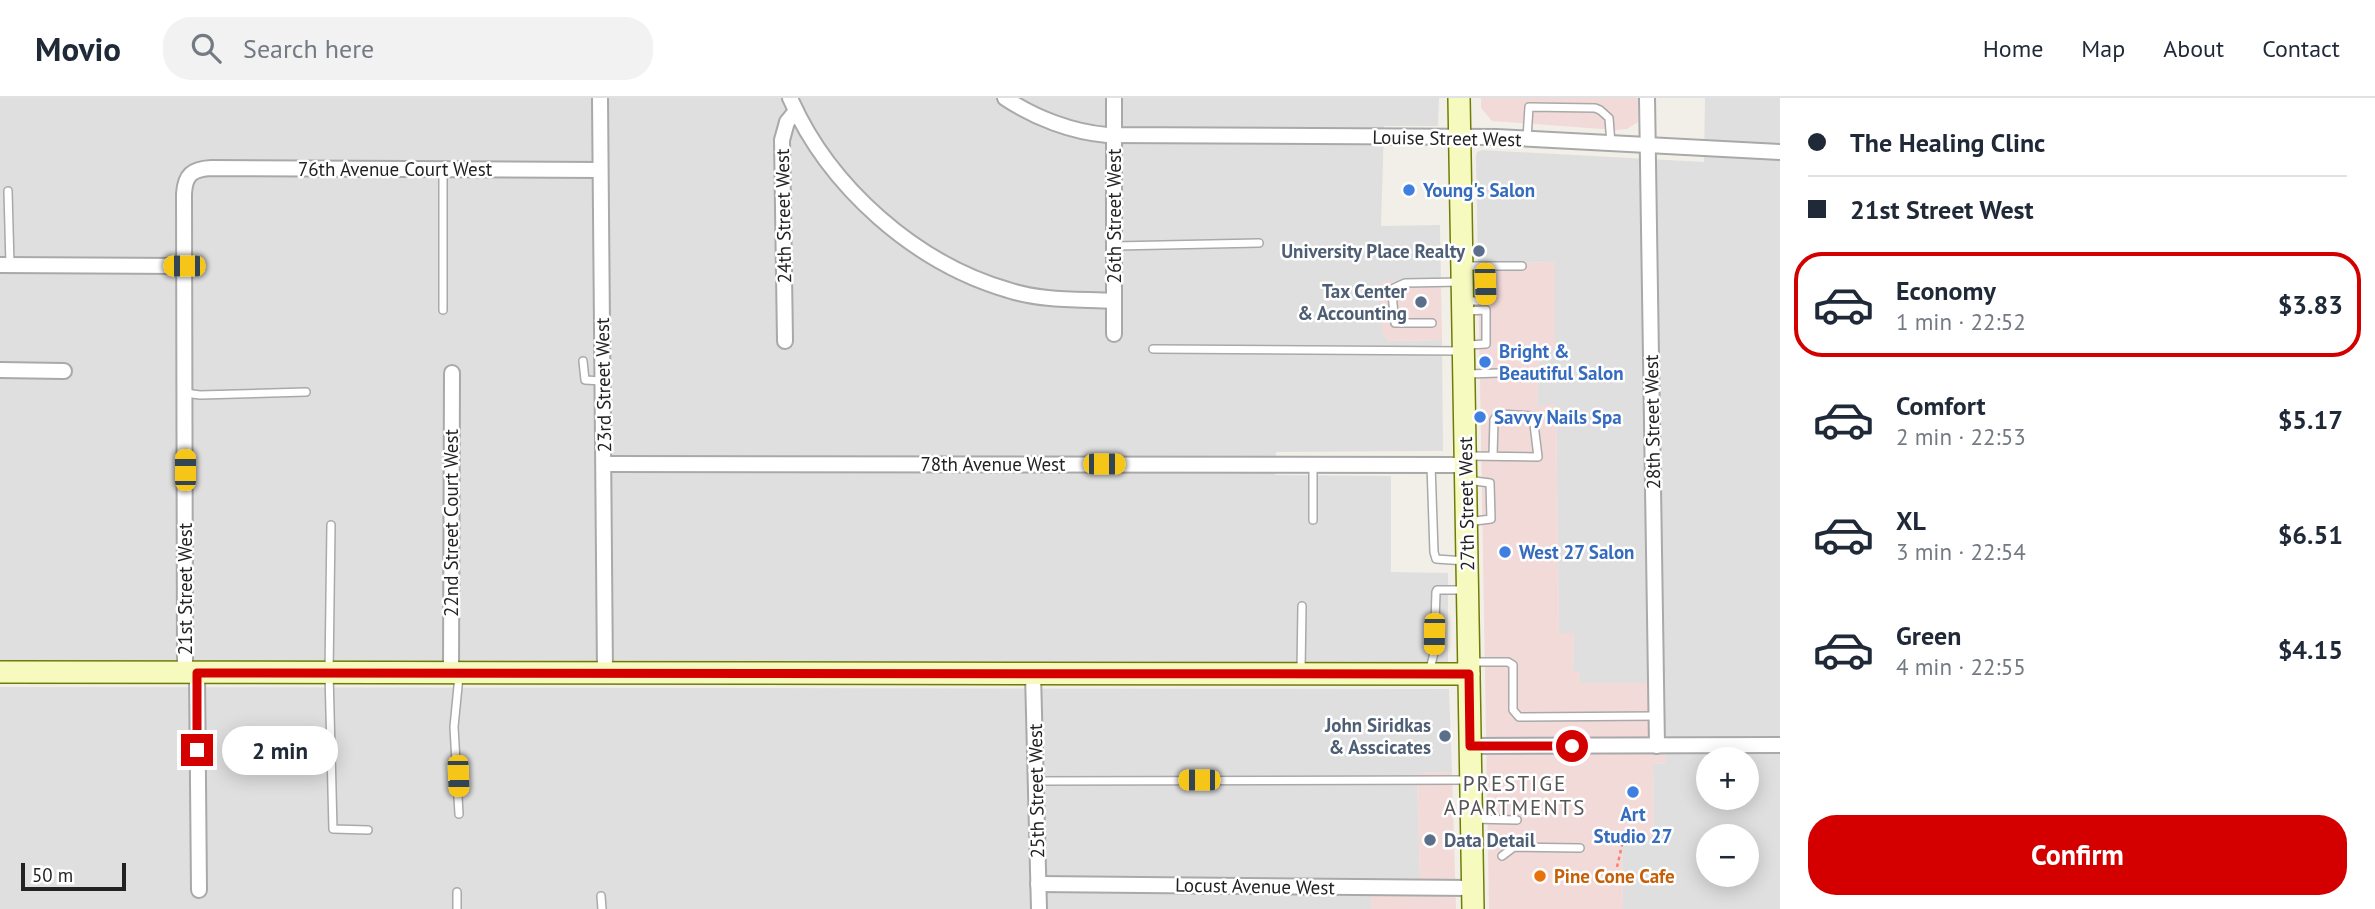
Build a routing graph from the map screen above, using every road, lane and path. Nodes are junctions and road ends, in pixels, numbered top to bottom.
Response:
1 (600, 98) edge
2 (1005, 98) edge
3 (1114, 98) edge
4 (1459, 98) edge
5 (1647, 98) edge
6 (793, 105) edge
7 (1114, 135) junction
8 (1460, 138) junction
9 (1527, 139) junction
10 (1611, 144) junction
11 (1647, 146) junction
12 (1780, 152) edge
13 (443, 169) junction
14 (600, 170) junction
15 (191, 172) joint
16 (8, 191) dead end
17 (1259, 243) dead end
18 (1114, 246) junction
19 (5, 265) edge
20 (184, 266) junction
21 (1484, 266) junction
22 (1522, 266) dead end
23 (1462, 290) junction
24 (1114, 302) junction
25 (443, 310) dead end
26 (1432, 323) dead end
27 (1114, 334) dead end
28 (785, 341) dead end
29 (1463, 348) junction
30 (1153, 349) dead end
31 (583, 361) dead end
32 (0, 370) edge
33 (64, 371) dead end
34 (452, 373) dead end
35 (1499, 373) dead end
36 (1464, 374) junction
37 (603, 381) junction
38 (306, 392) dead end
39 (184, 393) junction
40 (1493, 456) junction
41 (604, 464) junction
42 (1313, 464) junction
43 (1431, 465) junction
44 (1465, 467) junction
45 (1313, 520) dead end
46 (331, 525) dead end
47 (1467, 561) junction
48 (1468, 590) junction
49 (1301, 606) dead end
50 (1469, 668) junction
51 (0, 672) edge
52 (191, 673) junction
53 (329, 673) junction
54 (605, 673) junction
55 (455, 674) junction
56 (1033, 674) junction
57 (1301, 674) junction
58 (1429, 674) junction
59 (1657, 716) junction
60 (1780, 745) edge
61 (1470, 746) junction
62 (1657, 746) junction
63 (1471, 780) junction
64 (1036, 781) junction
65 (459, 814) dead end
66 (1472, 818) junction
67 (1517, 820) dead end
68 (368, 830) dead end
69 (1625, 832) dead end
70 (1580, 848) dead end
71 (1502, 856) dead end
72 (1617, 867) dead end
73 (1038, 884) junction
74 (199, 890) dead end
75 (457, 892) dead end
76 (601, 896) dead end
77 (1473, 899) edge
78 (457, 909) edge
79 (602, 909) edge
80 (1039, 909) edge

1 - 14 street, 23rd Street West
2 - 7 street, Louise Street West
3 - 7 street, 26th Street West
4 - 8 street, 27th Street West
5 - 11 street, 28th Street West
6 - 24 street
6 - 28 street, 24th Street West
7 - 8 street, Louise Street West
7 - 18 street, 26th Street West
8 - 9 street, Louise Street West
8 - 23 street, 27th Street West
9 - 10 street, Louise Street West
9 - 10 lane
10 - 11 street, Louise Street West
11 - 12 street, Louise Street West
11 - 59 street, 28th Street West
13 - 14 street, 76th Avenue Court West
13 - 15 street, 76th Avenue Court West
13 - 25 lane
14 - 37 street, 23rd Street West
15 - 20 street, 21st Street West
16 - 19 lane
17 - 18 lane
18 - 24 street, 26th Street West
19 - 20 street
20 - 39 street, 21st Street West
21 - 22 lane
21 - 23 lane
21 - 23 lane
23 - 26 lane
23 - 29 street, 27th Street West
24 - 27 street, 26th Street West
29 - 30 lane
29 - 36 street, 27th Street West
31 - 37 lane
32 - 33 street
34 - 55 street, 22nd Street Court West
35 - 36 lane
36 - 44 street, 27th Street West
37 - 41 street, 23rd Street West
38 - 39 lane
39 - 52 street, 21st Street West
40 - 40 lane
40 - 44 lane
41 - 42 street, 78th Avenue West
41 - 54 street, 23rd Street West
42 - 43 street, 78th Avenue West
42 - 45 lane
43 - 44 street, 78th Avenue West
43 - 47 lane
44 - 47 street, 27th Street West
46 - 53 lane
47 - 48 street, 27th Street West
48 - 50 street, 27th Street West
48 - 58 lane
49 - 57 lane
50 - 58 street
50 - 59 lane
50 - 61 street, 27th Street West
51 - 52 street
52 - 53 street
52 - 74 street, 21st Street West
53 - 55 street
53 - 68 lane
54 - 55 street
54 - 56 street
55 - 65 lane
56 - 57 street
56 - 64 street, 25th Street West
57 - 58 street
59 - 62 street, 28th Street West
60 - 62 street
61 - 62 street
61 - 63 street, 27th Street West
63 - 64 lane
63 - 66 street, 27th Street West
64 - 73 street, 25th Street West
66 - 67 lane
66 - 77 street, 27th Street West
69 - 72 path
70 - 71 lane
73 - 77 street, Locust Avenue West
73 - 80 street, 25th Street West
75 - 78 lane
76 - 79 lane

